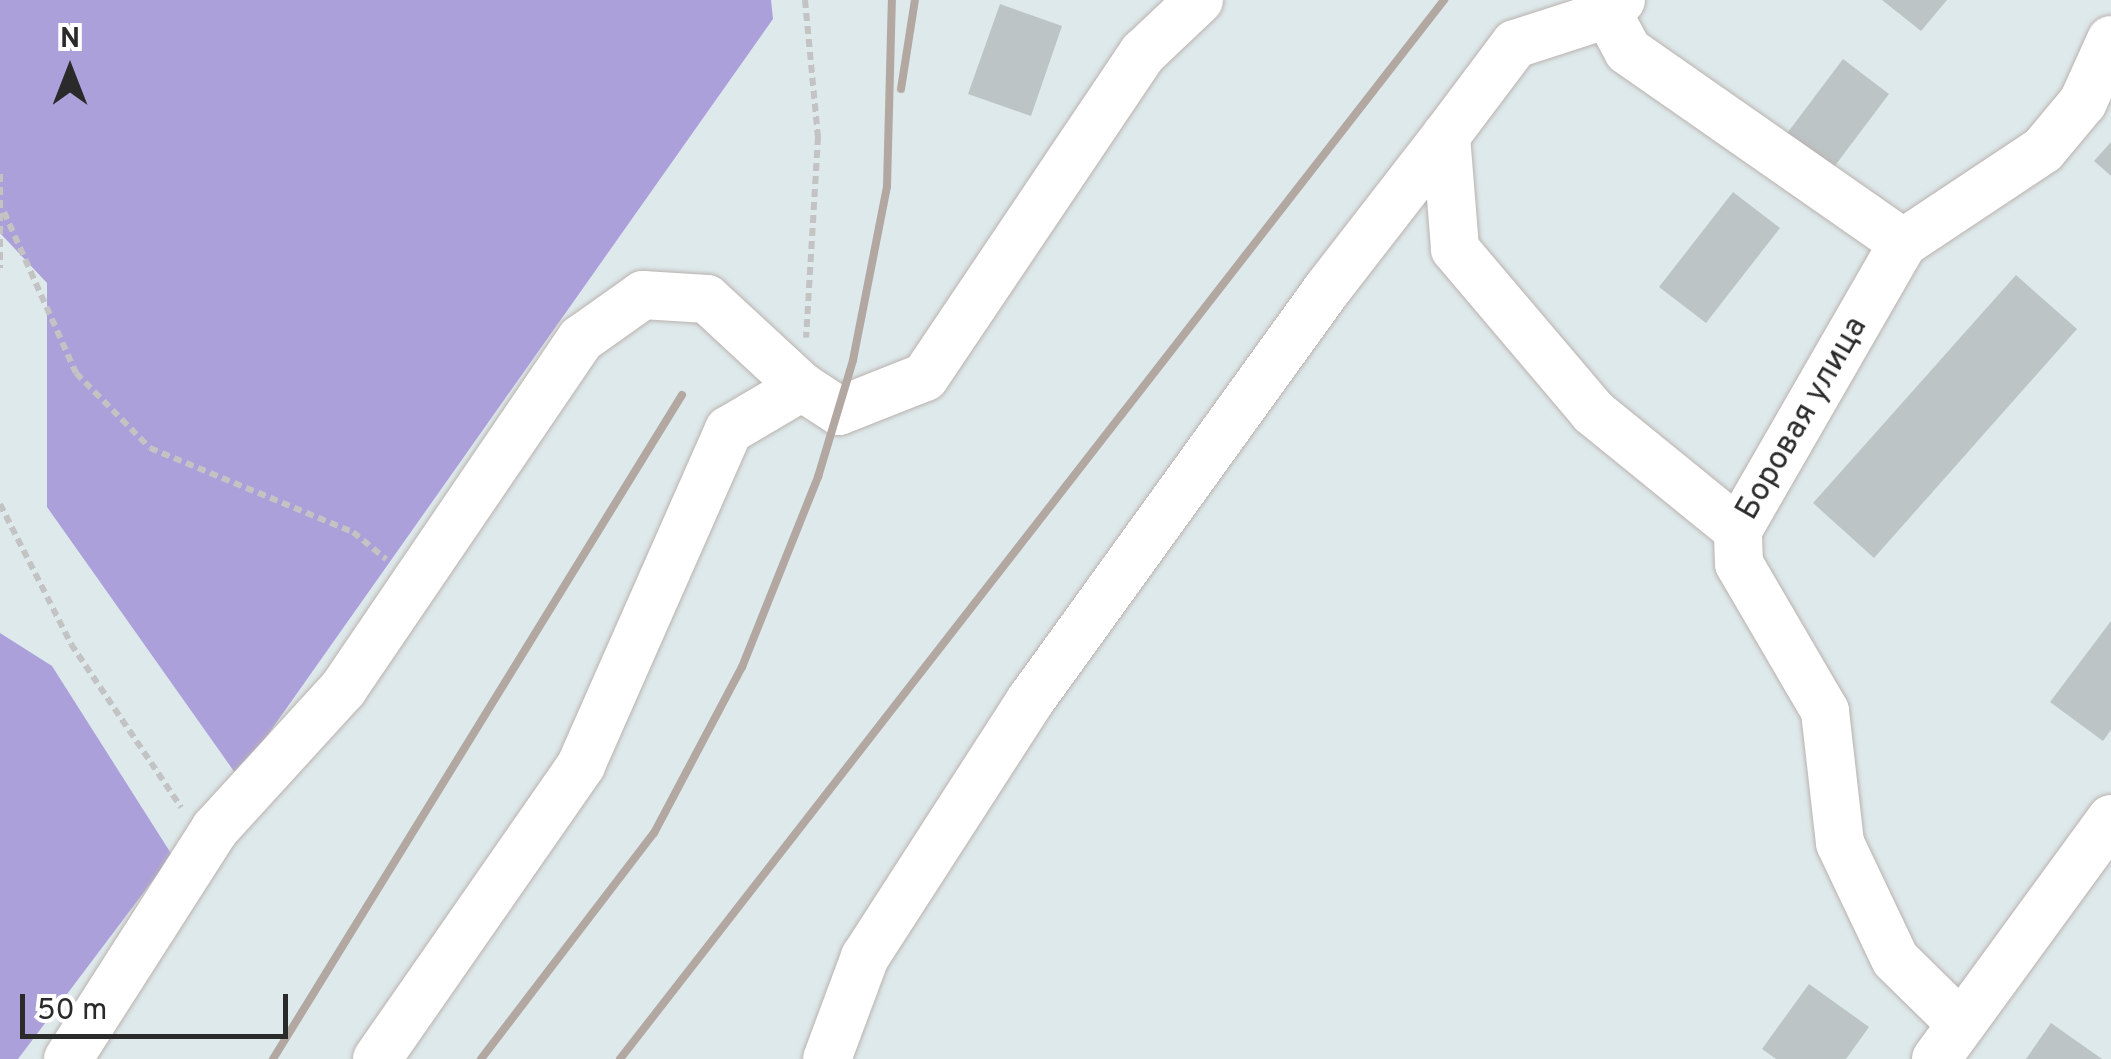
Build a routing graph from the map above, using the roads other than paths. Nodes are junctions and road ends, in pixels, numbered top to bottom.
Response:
1 (1198, 0) edge
2 (1615, 7) edge
3 (2111, 40) edge
4 (1446, 136) junction
5 (1902, 243) junction
6 (802, 388) junction
7 (1738, 530) junction
8 (2111, 819) edge
9 (1947, 1040) edge
10 (68, 1059) edge
11 (377, 1059) edge
12 (826, 1059) edge

1 - 6 street
2 - 4 street
2 - 5 street
3 - 5 street, Боровая улица
4 - 7 street
4 - 12 street
5 - 7 street, Боровая улица
6 - 10 street
6 - 11 street
7 - 9 street, Боровая улица
8 - 9 street

